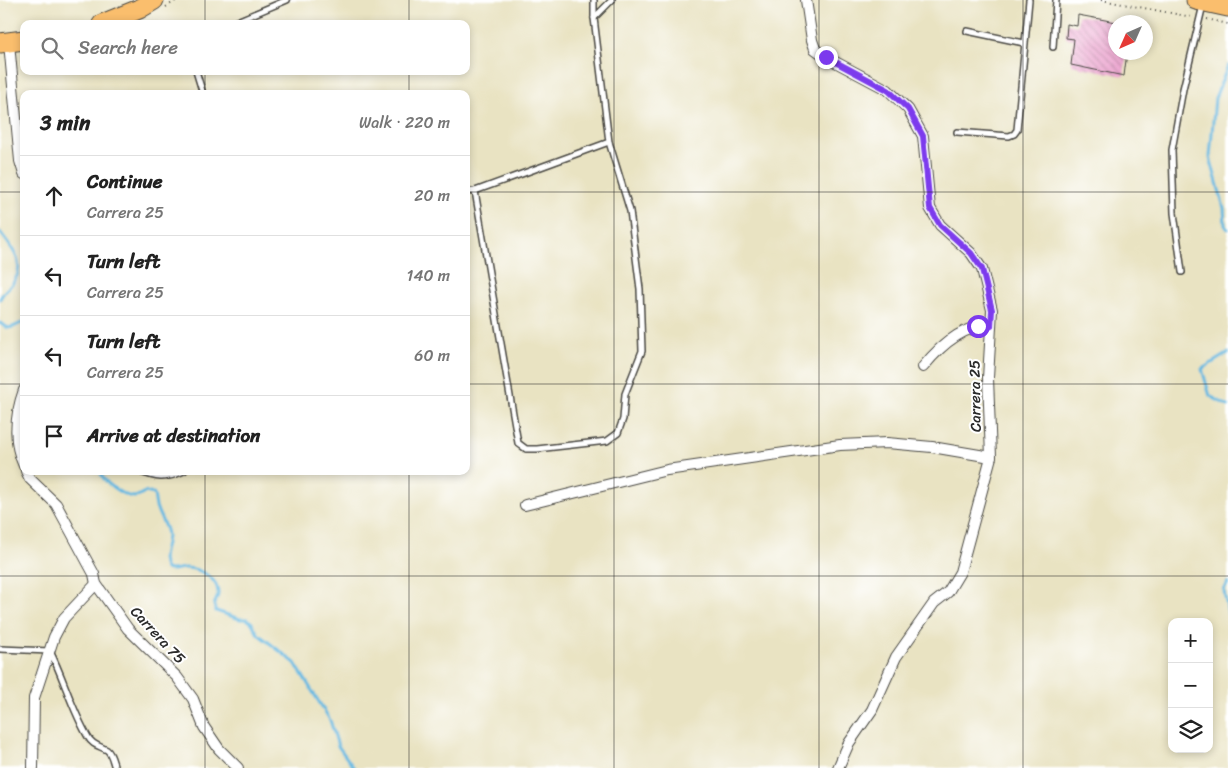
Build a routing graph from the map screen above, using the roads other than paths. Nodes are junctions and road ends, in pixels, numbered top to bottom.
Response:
1 (154, 0) edge
2 (287, 0) edge
3 (594, 0) edge
4 (612, 0) edge
5 (806, 0) edge
6 (1029, 0) edge
7 (1056, 0) edge
8 (1200, 7) edge
9 (1228, 7) edge
10 (594, 18) junction
11 (111, 20) edge
12 (243, 20) edge
13 (967, 31) dead end
14 (11, 42) edge
15 (1024, 42) junction
16 (1053, 47) dead end
17 (197, 75) edge
18 (202, 90) edge
19 (958, 132) dead end
20 (609, 142) junction
21 (20, 161) edge
22 (475, 191) junction
23 (470, 192) edge
24 (1182, 272) dead end
25 (991, 326) junction
26 (923, 367) dead end
27 (20, 401) edge
28 (20, 454) edge
29 (991, 457) junction
30 (28, 475) edge
31 (148, 475) edge
32 (176, 475) edge
33 (525, 504) dead end
34 (96, 584) junction
35 (0, 649) edge
36 (50, 651) junction
37 (33, 768) edge
38 (115, 768) edge
39 (238, 768) edge
40 (838, 768) edge

1 - 11 highway
2 - 12 lane
3 - 10 lane
4 - 10 lane
5 - 25 street, Carrera 25
6 - 15 lane
7 - 16 lane
8 - 9 highway
8 - 24 lane
10 - 20 lane
13 - 15 lane
14 - 21 street
15 - 19 lane
17 - 18 lane
20 - 22 lane
20 - 22 lane
22 - 23 lane
25 - 26 street
25 - 29 street, Carrera 25
27 - 28 street
29 - 33 street
29 - 40 street, Carrera 25
30 - 34 street, Carrera 75
31 - 32 lane
34 - 36 street
34 - 39 street, Carrera 75
35 - 36 lane
36 - 37 street
36 - 38 lane

